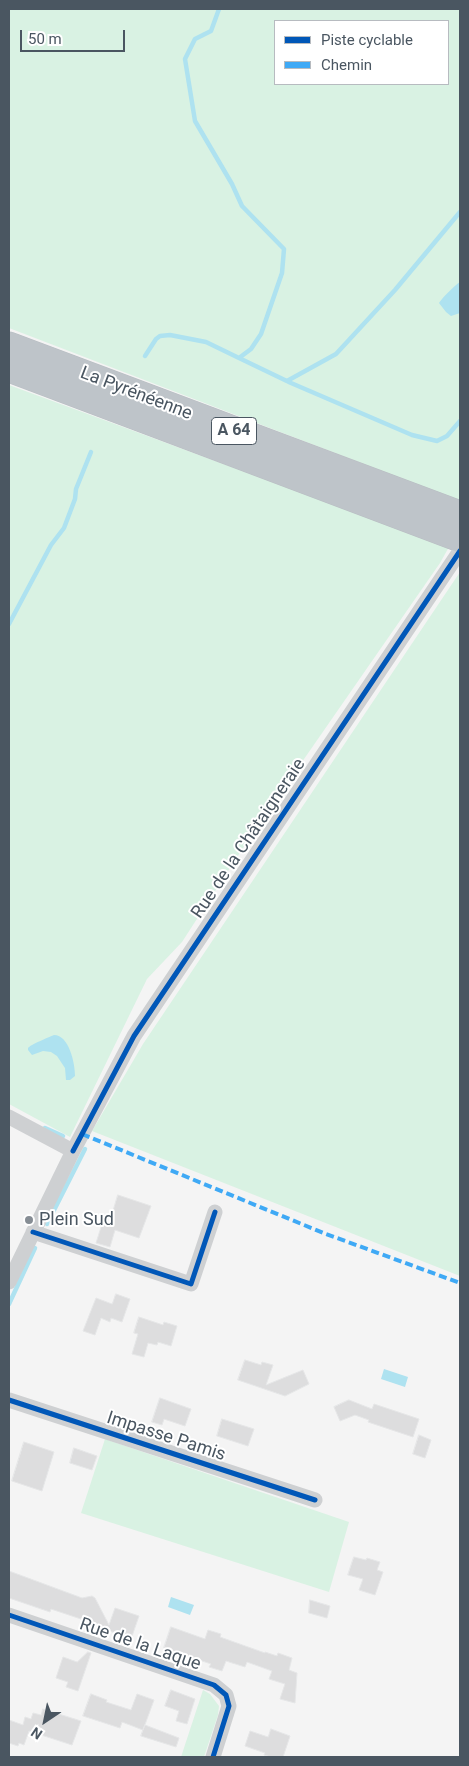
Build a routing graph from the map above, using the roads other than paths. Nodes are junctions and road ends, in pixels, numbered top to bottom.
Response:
1 (9, 346) edge
2 (9, 368) edge
3 (460, 515) edge
4 (460, 538) edge
5 (460, 551) edge
6 (9, 1117) edge
7 (73, 1151) junction
8 (215, 1212) dead end
9 (33, 1232) junction
10 (12, 1266) edge
11 (9, 1282) edge
12 (9, 1400) edge
13 (315, 1500) dead end
14 (9, 1615) edge
15 (213, 1757) edge

1 - 3 highway, La Pyrénéenne / A 64
2 - 4 highway, La Pyrénéenne / A 64
5 - 7 street, Rue de la Châtaigneraie
6 - 7 street
7 - 9 street, Rue de la Châtaigneraie
8 - 9 street
9 - 10 street, Rue de la Châtaigneraie
10 - 11 street, Rue de la Châtaigneraie
12 - 13 street, Impasse Pamis
14 - 15 street, Rue de la Laque

